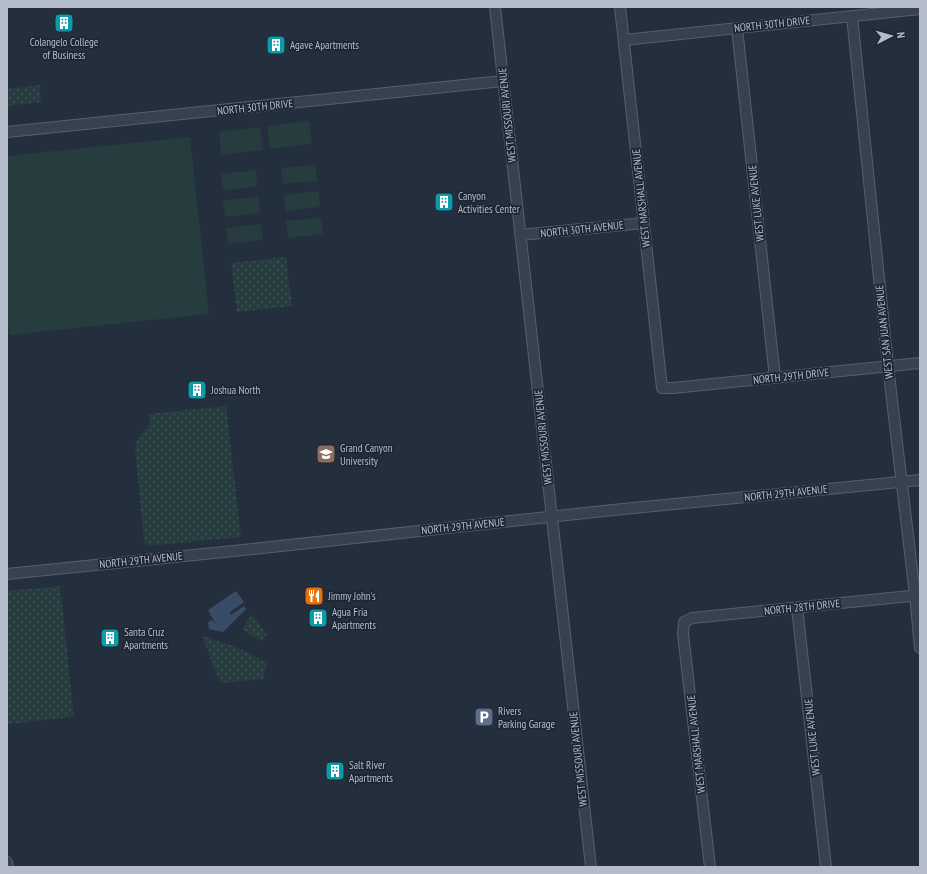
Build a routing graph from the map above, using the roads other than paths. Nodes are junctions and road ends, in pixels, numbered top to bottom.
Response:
1 (495, 7) edge
2 (620, 7) edge
3 (920, 9) edge
4 (852, 16) junction
5 (737, 28) junction
6 (624, 40) junction
7 (503, 81) junction
8 (7, 132) edge
9 (644, 223) junction
10 (520, 235) junction
11 (920, 363) edge
12 (888, 366) junction
13 (776, 378) junction
14 (662, 388) joint
15 (920, 480) edge
16 (902, 482) junction
17 (552, 517) junction
18 (7, 574) edge
19 (917, 595) edge
20 (797, 608) junction
21 (684, 622) joint
22 (920, 648) edge
23 (7, 862) edge
24 (8, 867) edge
25 (591, 867) edge
26 (710, 867) edge
27 (826, 867) edge

1 - 7 street, WEST MISSOURI AVENUE
2 - 6 street, WEST MARSHALL AVENUE
3 - 4 street, NORTH 30TH DRIVE
4 - 5 street, NORTH 30TH DRIVE
4 - 12 street, WEST SAN JUAN AVENUE
5 - 6 street, NORTH 30TH DRIVE
5 - 13 street, WEST LUKE AVENUE
6 - 9 street, WEST MARSHALL AVENUE
7 - 8 street, NORTH 30TH DRIVE
7 - 10 street, WEST MISSOURI AVENUE
9 - 10 street, NORTH 30TH AVENUE
9 - 14 street, WEST MARSHALL AVENUE
10 - 17 street, WEST MISSOURI AVENUE
11 - 12 street, NORTH 29TH DRIVE
12 - 13 street, NORTH 29TH DRIVE
12 - 16 street, WEST SAN JUAN AVENUE
13 - 14 street, NORTH 29TH DRIVE
15 - 16 street, NORTH 29TH AVENUE
16 - 17 street, NORTH 29TH AVENUE
16 - 19 street, WEST SAN JUAN AVENUE
17 - 18 street, NORTH 29TH AVENUE
17 - 25 street, WEST MISSOURI AVENUE
19 - 20 street, NORTH 28TH DRIVE
19 - 22 street, WEST SAN JUAN AVENUE
20 - 21 street, NORTH 28TH DRIVE
20 - 27 street, WEST LUKE AVENUE
21 - 26 street, WEST MARSHALL AVENUE
23 - 24 street

